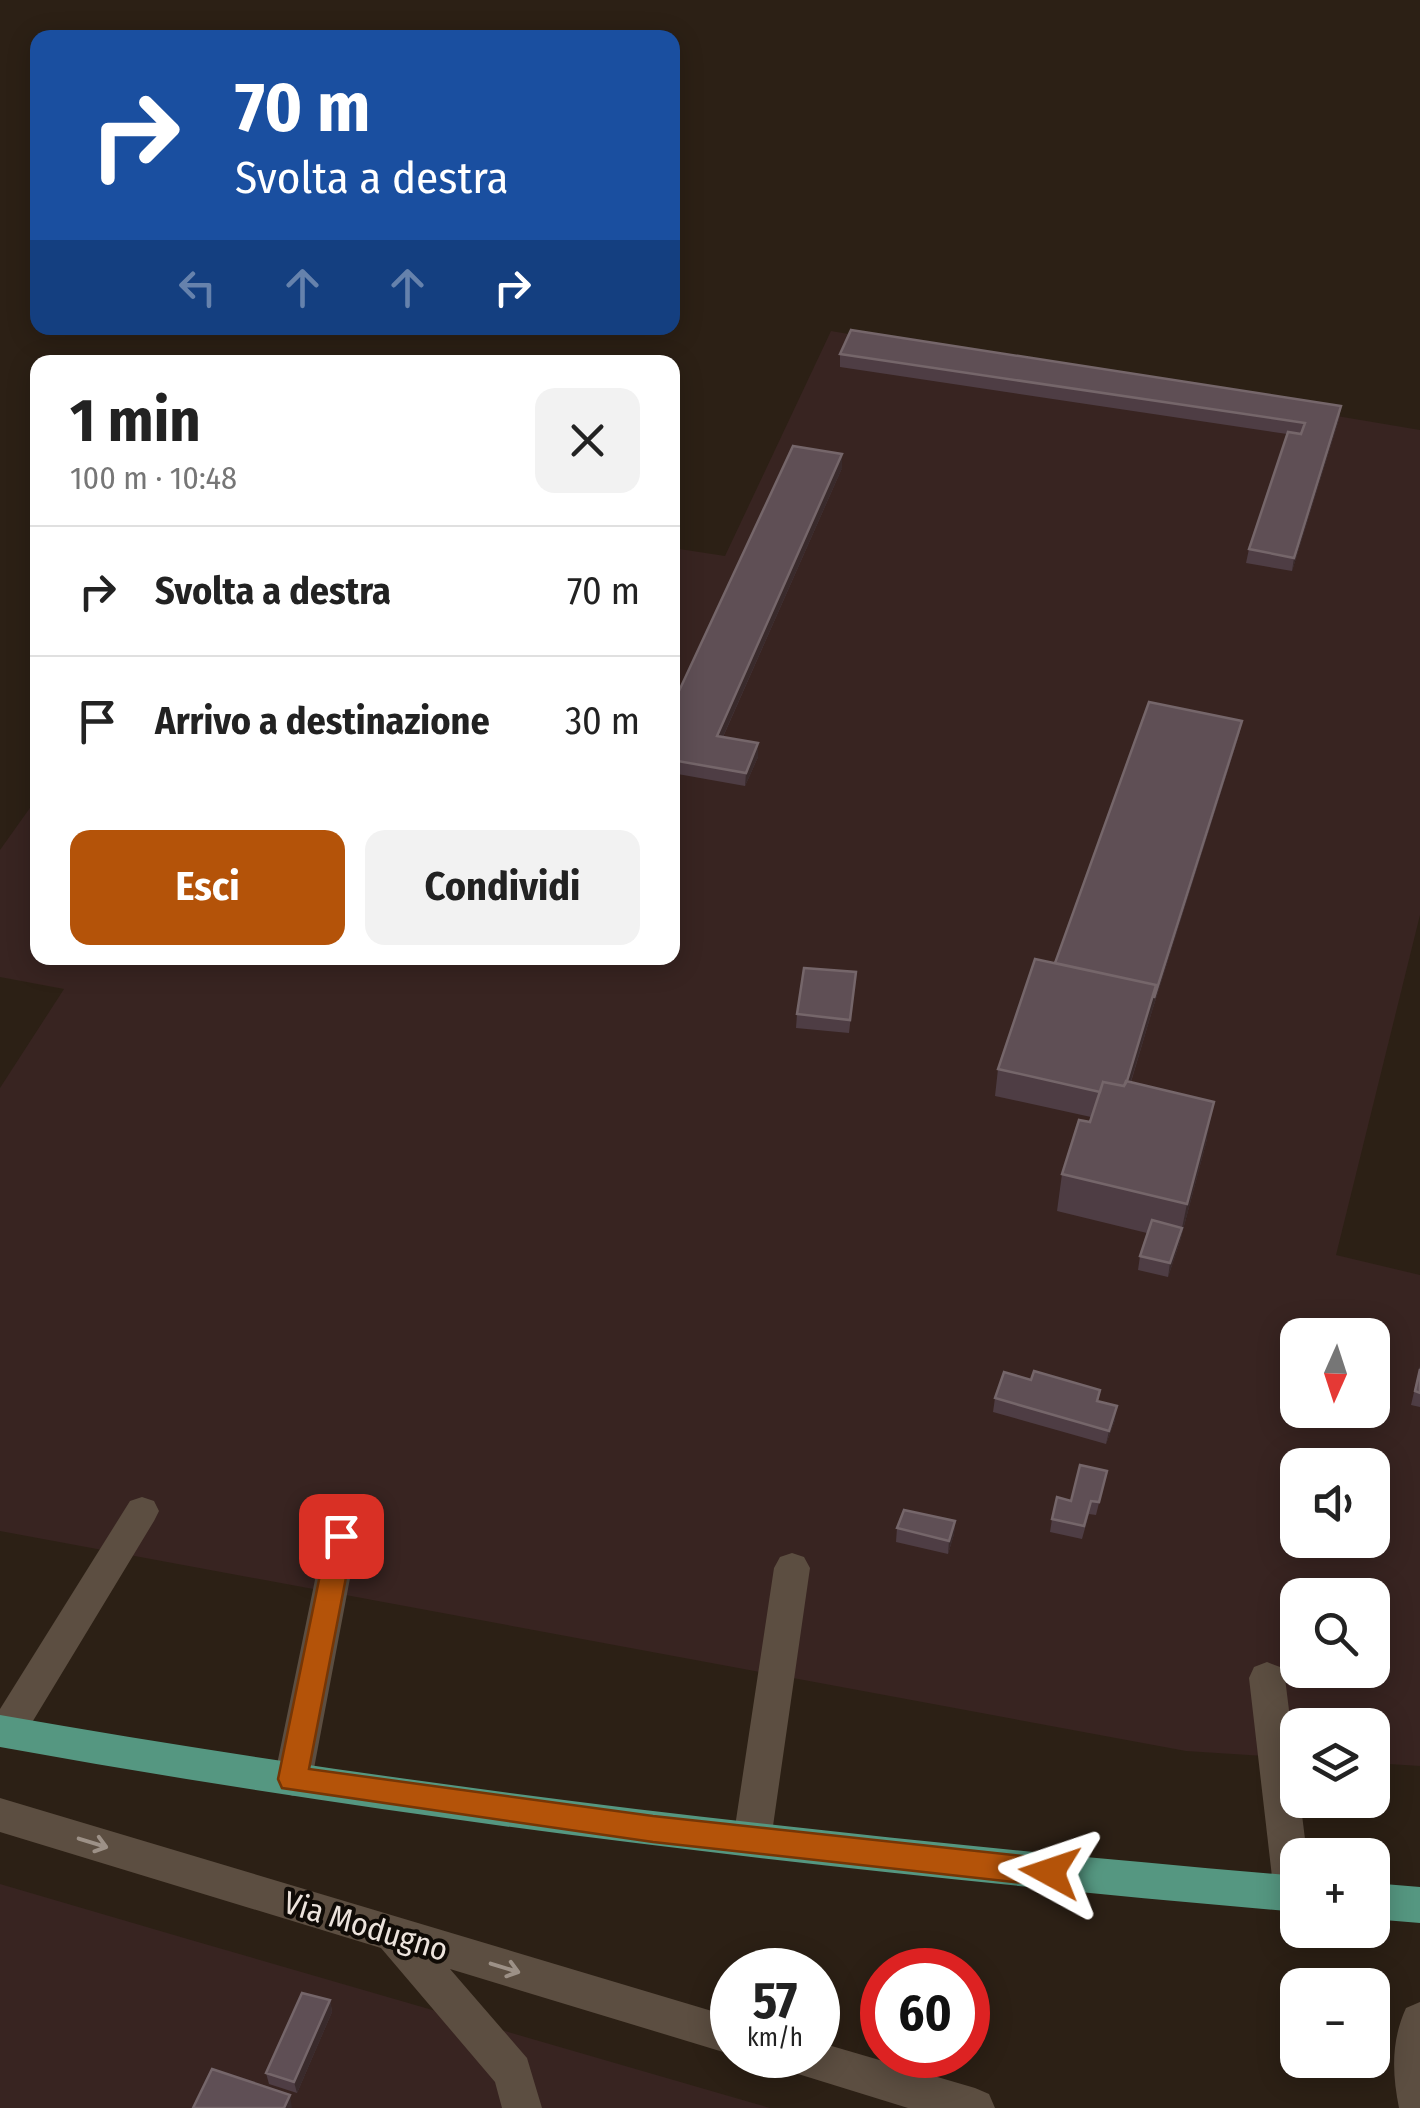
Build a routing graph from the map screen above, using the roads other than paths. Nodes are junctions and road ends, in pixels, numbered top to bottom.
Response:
1 (142, 1512) dead end
2 (341, 1536) dead end
3 (792, 1568) dead end
4 (1267, 1678) dead end
5 (3, 1731) edge
6 (292, 1779) junction
7 (0, 1815) edge
8 (1288, 1838) edge
9 (752, 1840) junction
10 (1280, 1893) edge
11 (1390, 1902) edge
12 (1420, 1904) edge
13 (394, 1934) junction
14 (1420, 2021) edge
15 (710, 2029) edge
16 (840, 2068) edge
17 (522, 2108) edge
18 (975, 2108) edge
19 (1418, 2108) edge

1 - 5 street
2 - 6 street
3 - 9 street
4 - 8 street
5 - 6 main road
6 - 9 main road
7 -> 13 street, Via Modugno
9 - 10 main road
11 - 12 main road
13 -> 15 street, Via Modugno
13 - 17 street
14 - 19 street
16 - 18 street

